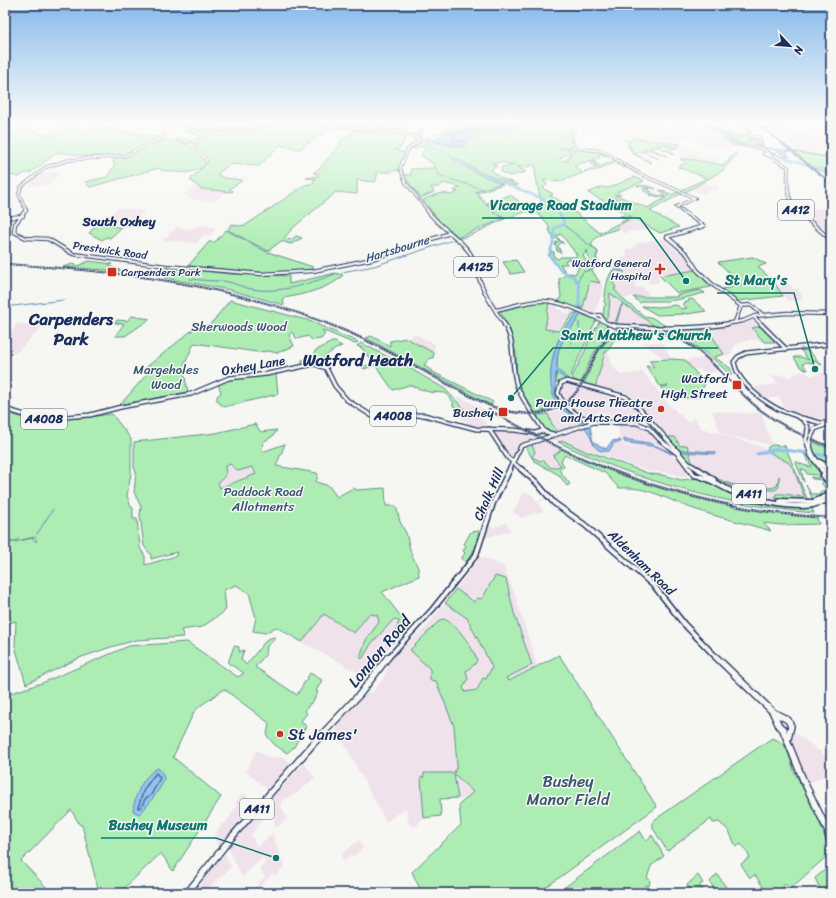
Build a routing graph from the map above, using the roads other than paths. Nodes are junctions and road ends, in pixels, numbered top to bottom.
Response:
1 (52, 165) edge
2 (401, 165) edge
3 (625, 165) edge
4 (785, 165) edge
5 (23, 216) junction
6 (5, 218) edge
7 (450, 233) junction
8 (831, 240) edge
9 (741, 306) junction
10 (496, 310) junction
11 (831, 314) edge
12 (757, 316) junction
13 (736, 321) junction
14 (831, 344) edge
15 (786, 349) junction
16 (5, 409) edge
17 (642, 411) junction
18 (800, 417) junction
19 (589, 423) junction
20 (637, 423) junction
21 (831, 423) edge
22 (657, 424) dead end
23 (489, 429) joint
24 (656, 429) junction
25 (539, 430) junction
26 (493, 431) junction
27 (532, 433) junction
28 (546, 433) junction
29 (541, 438) junction
30 (808, 438) junction
31 (535, 440) junction
32 (675, 449) junction
33 (809, 449) junction
34 (679, 454) junction
35 (515, 456) junction
36 (508, 458) junction
37 (816, 460) junction
38 (512, 464) junction
39 (696, 468) junction
40 (831, 468) edge
41 (691, 471) junction
42 (701, 471) junction
43 (822, 472) junction
44 (831, 473) edge
45 (700, 476) junction
46 (830, 480) edge
47 (831, 495) edge
48 (831, 499) edge
49 (819, 502) junction
50 (802, 504) junction
51 (484, 529) joint
52 (773, 712) junction
53 (782, 717) junction
54 (777, 722) junction
55 (783, 730) junction
56 (789, 730) junction
57 (788, 739) junction
58 (829, 835) edge
59 (831, 845) edge
60 (187, 893) edge

1 - 5 main road
2 - 7 main road, A4125
3 - 9 main road
4 - 8 main road, A412
5 - 6 main road
5 - 7 main road, Prestwick Road
7 - 10 main road, A4125
9 - 12 main road
9 - 13 main road
10 - 13 main road
10 - 25 main road, A4125
11 - 12 main road
12 - 13 main road
12 - 15 main road
14 - 15 main road
15 - 18 main road
16 - 23 main road, Oxhey Lane / A4008
17 - 19 main road
17 - 20 main road
17 - 24 main road
18 - 21 main road
18 - 30 main road, A411
19 - 20 main road
19 - 28 main road
20 - 32 main road
21 - 30 main road
22 - 24 main road
23 - 26 main road, Aldenham Road / A4008
24 - 32 main road
25 - 27 main road
25 - 28 main road
25 - 29 main road
26 - 27 main road
26 - 36 main road, Aldenham Road / A4008
27 - 31 main road
28 - 29 main road, Chalk Hill
29 - 31 main road, Chalk Hill
30 - 33 main road, A411
31 - 35 main road, Chalk Hill
32 - 34 main road
33 - 37 main road, A411
33 - 43 main road, A411
34 - 39 main road
34 - 41 main road
35 - 36 main road
35 - 38 main road, Chalk Hill / A411
36 - 38 main road, Aldenham Road / A4008
37 - 40 main road
37 - 44 main road, A411
38 - 51 main road, Chalk Hill / A411
38 - 52 main road, Aldenham Road
39 - 41 main road
39 - 42 main road
41 - 45 main road
42 - 45 main road
42 - 50 main road, A411
43 - 46 main road, A411
43 - 47 main road, A411
44 - 46 main road
45 - 50 main road, A411
47 - 49 main road, A411
48 - 49 main road, A411
49 - 50 main road, A411
51 - 60 main road, London Road / A411
52 - 53 main road, Aldenham Road
52 - 54 main road, Aldenham Road
53 - 54 main road
53 - 56 main road
54 - 55 main road, Aldenham Road
55 - 56 main road
55 - 57 main road
56 - 57 main road
57 - 58 main road
58 - 59 main road

